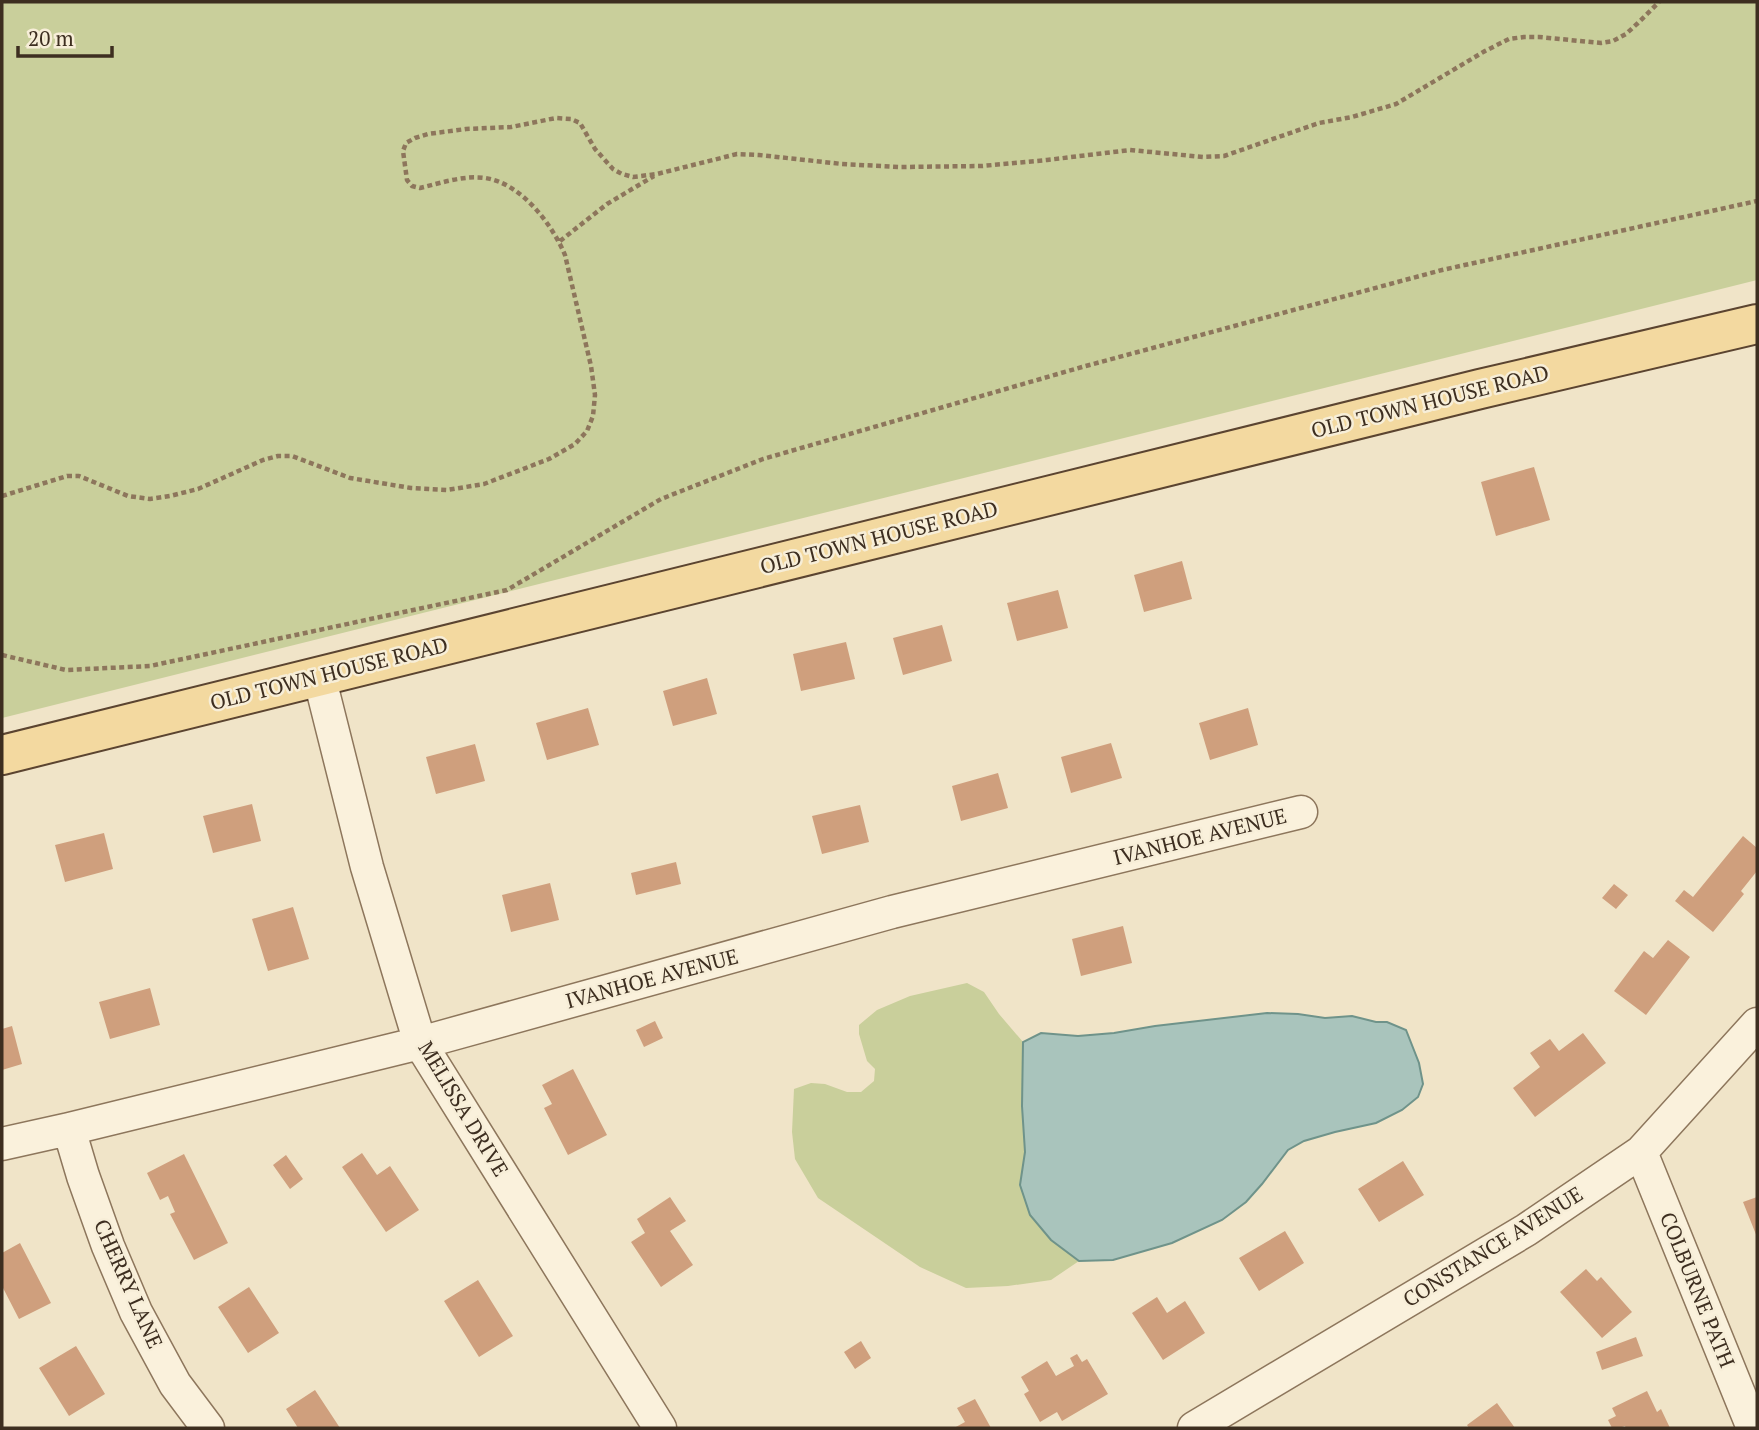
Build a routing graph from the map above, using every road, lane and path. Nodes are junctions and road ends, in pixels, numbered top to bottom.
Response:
1 (1659, 2) edge
2 (657, 174) junction
3 (1757, 201) edge
4 (559, 241) junction
5 (1757, 324) edge
6 (2, 496) edge
7 (2, 655) edge
8 (319, 676) junction
9 (2, 755) edge
10 (1301, 812) dead end
11 (1757, 1024) edge
12 (420, 1043) junction
13 (69, 1129) junction
14 (2, 1144) edge
15 (1641, 1152) junction
16 (208, 1428) edge
17 (660, 1428) edge
18 (1194, 1428) edge
19 (1753, 1428) edge

1 - 2 path
2 - 4 path
2 - 4 path
3 - 7 path
4 - 6 path
5 - 8 main road, OLD TOWN HOUSE ROAD
8 - 9 main road, OLD TOWN HOUSE ROAD
8 - 12 street, MELISSA DRIVE
10 - 12 street, IVANHOE AVENUE
11 - 15 street, CONSTANCE AVENUE
12 - 13 street, IVANHOE AVENUE
12 - 17 street, MELISSA DRIVE
13 - 14 street, IVANHOE AVENUE
13 - 16 street, CHERRY LANE
15 - 18 street, CONSTANCE AVENUE
15 - 19 street, COLBURNE PATH

